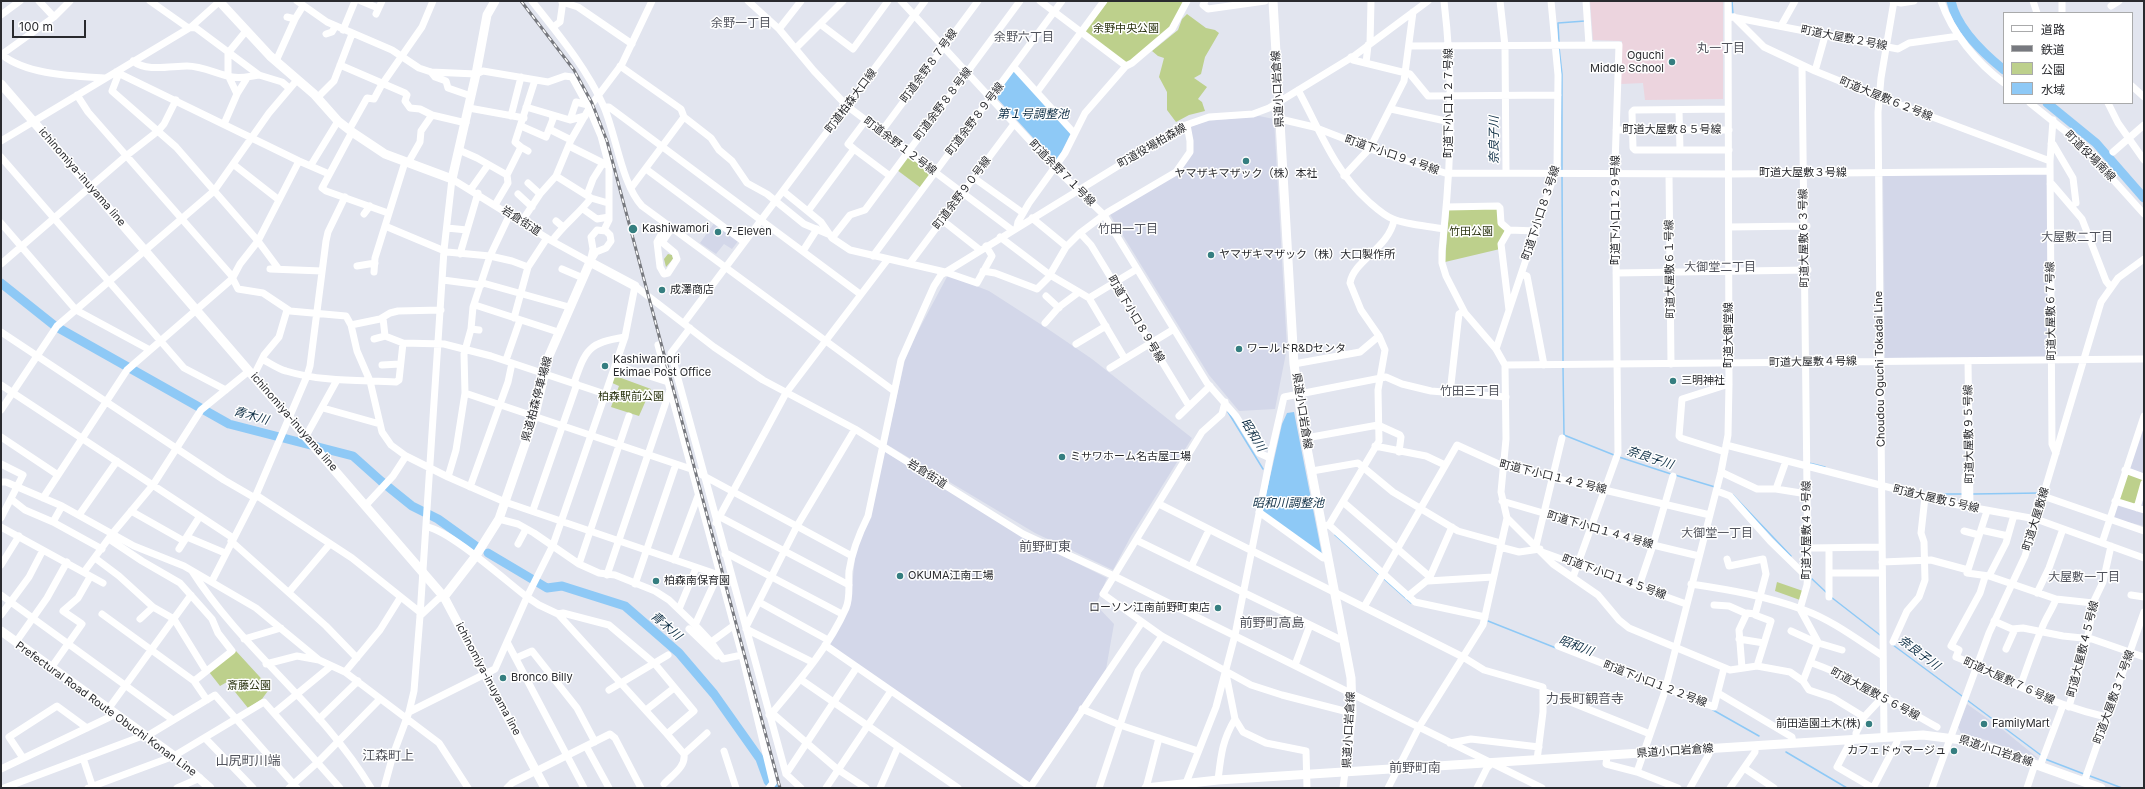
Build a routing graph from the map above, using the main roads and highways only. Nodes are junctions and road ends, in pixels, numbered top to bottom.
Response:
1 (220, 1) edge
2 (495, 1) edge
3 (1273, 1) edge
4 (1, 84) edge
5 (635, 286) road end
6 (444, 597) junction
7 (1, 631) edge
8 (1345, 772) junction
9 (1185, 785) edge
10 (210, 788) edge
11 (546, 788) edge
12 (1146, 788) edge
13 (2101, 788) edge

1 - 2 main road
3 - 8 main road, 県道小口岩倉線
4 - 6 main road, ichinomiya-inuyama line
5 - 6 main road, 県道柏森停車場線
6 - 11 main road, ichinomiya-inuyama line
7 - 10 main road, Prefectural Road Route Obuchi Konan Line
8 - 9 main road
8 - 13 main road, 県道小口岩倉線
9 - 12 main road

